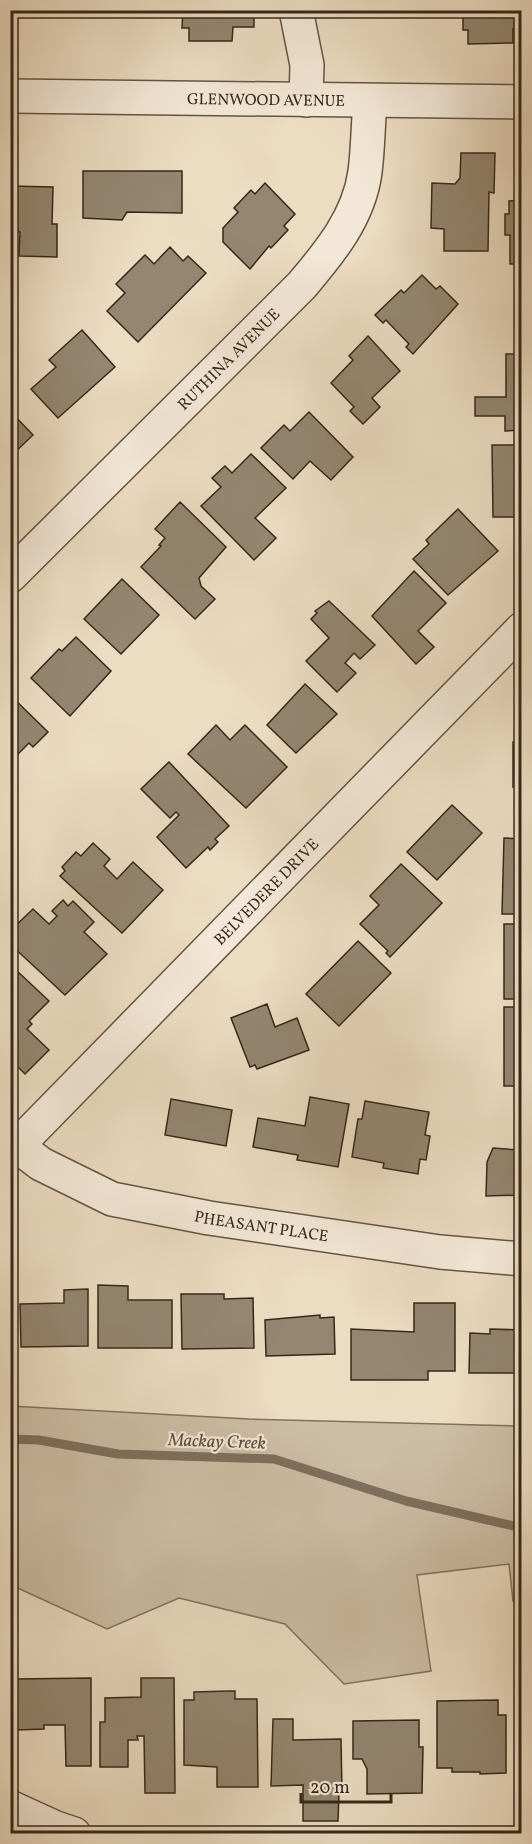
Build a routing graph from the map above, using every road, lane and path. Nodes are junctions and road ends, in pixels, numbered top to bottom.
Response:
1 (296, 10) edge
2 (10, 96) edge
3 (306, 100) junction
4 (370, 102) junction
5 (522, 102) edge
6 (10, 576) edge
7 (522, 629) edge
8 (14, 1149) edge
9 (522, 1259) edge
10 (10, 1807) edge
11 (74, 1833) edge

1 - 3 street
2 - 3 street, GLENWOOD AVENUE
3 - 4 street, GLENWOOD AVENUE
4 - 5 street, GLENWOOD AVENUE
4 - 6 street, RUTHINA AVENUE
7 - 8 street, BELVEDERE DRIVE
8 - 9 street, PHEASANT PLACE
10 - 11 street

